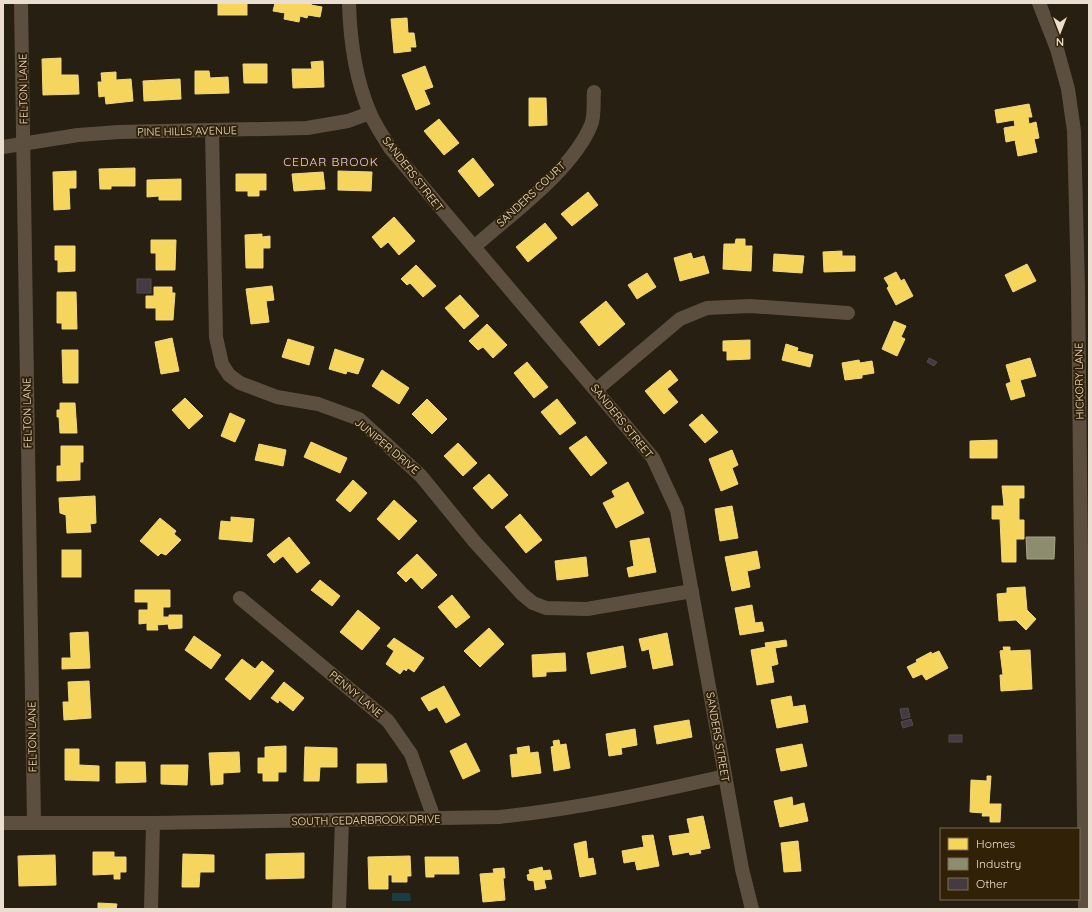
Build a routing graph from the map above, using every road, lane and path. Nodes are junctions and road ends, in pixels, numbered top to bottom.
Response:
1 (21, 3) edge
2 (349, 3) edge
3 (1039, 3) edge
4 (594, 92) dead end
5 (370, 113) junction
6 (212, 130) junction
7 (23, 143) junction
8 (3, 147) edge
9 (474, 247) junction
10 (1084, 287) edge
11 (848, 313) dead end
12 (596, 390) junction
13 (692, 591) junction
14 (240, 598) dead end
15 (1086, 721) edge
16 (725, 776) junction
17 (434, 818) junction
18 (342, 820) junction
19 (3, 823) edge
20 (34, 823) junction
21 (153, 823) junction
22 (151, 909) edge
23 (339, 909) edge
24 (752, 909) edge
25 (1085, 909) edge

1 - 7 street, FELTON LANE
2 - 5 street, SANDERS STREET
3 - 10 street, HICKORY LANE
4 - 9 street, SANDERS COURT
5 - 6 street, PINE HILLS AVENUE
5 - 9 street, SANDERS STREET
6 - 7 street, PINE HILLS AVENUE
6 - 13 street, JUNIPER DRIVE
7 - 8 street, PINE HILLS AVENUE
7 - 20 street, FELTON LANE
9 - 12 street, SANDERS STREET
10 - 15 street, HICKORY LANE
11 - 12 street
12 - 13 street, SANDERS STREET
13 - 16 street, SANDERS STREET
14 - 17 street, PENNY LANE
15 - 25 street, HICKORY LANE
16 - 17 street, SOUTH CEDARBROOK DRIVE
16 - 24 street, SANDERS STREET
17 - 18 street, SOUTH CEDARBROOK DRIVE
18 - 21 street, SOUTH CEDARBROOK DRIVE
18 - 23 street
19 - 20 street, SOUTH CEDARBROOK DRIVE
20 - 21 street, SOUTH CEDARBROOK DRIVE
21 - 22 street

